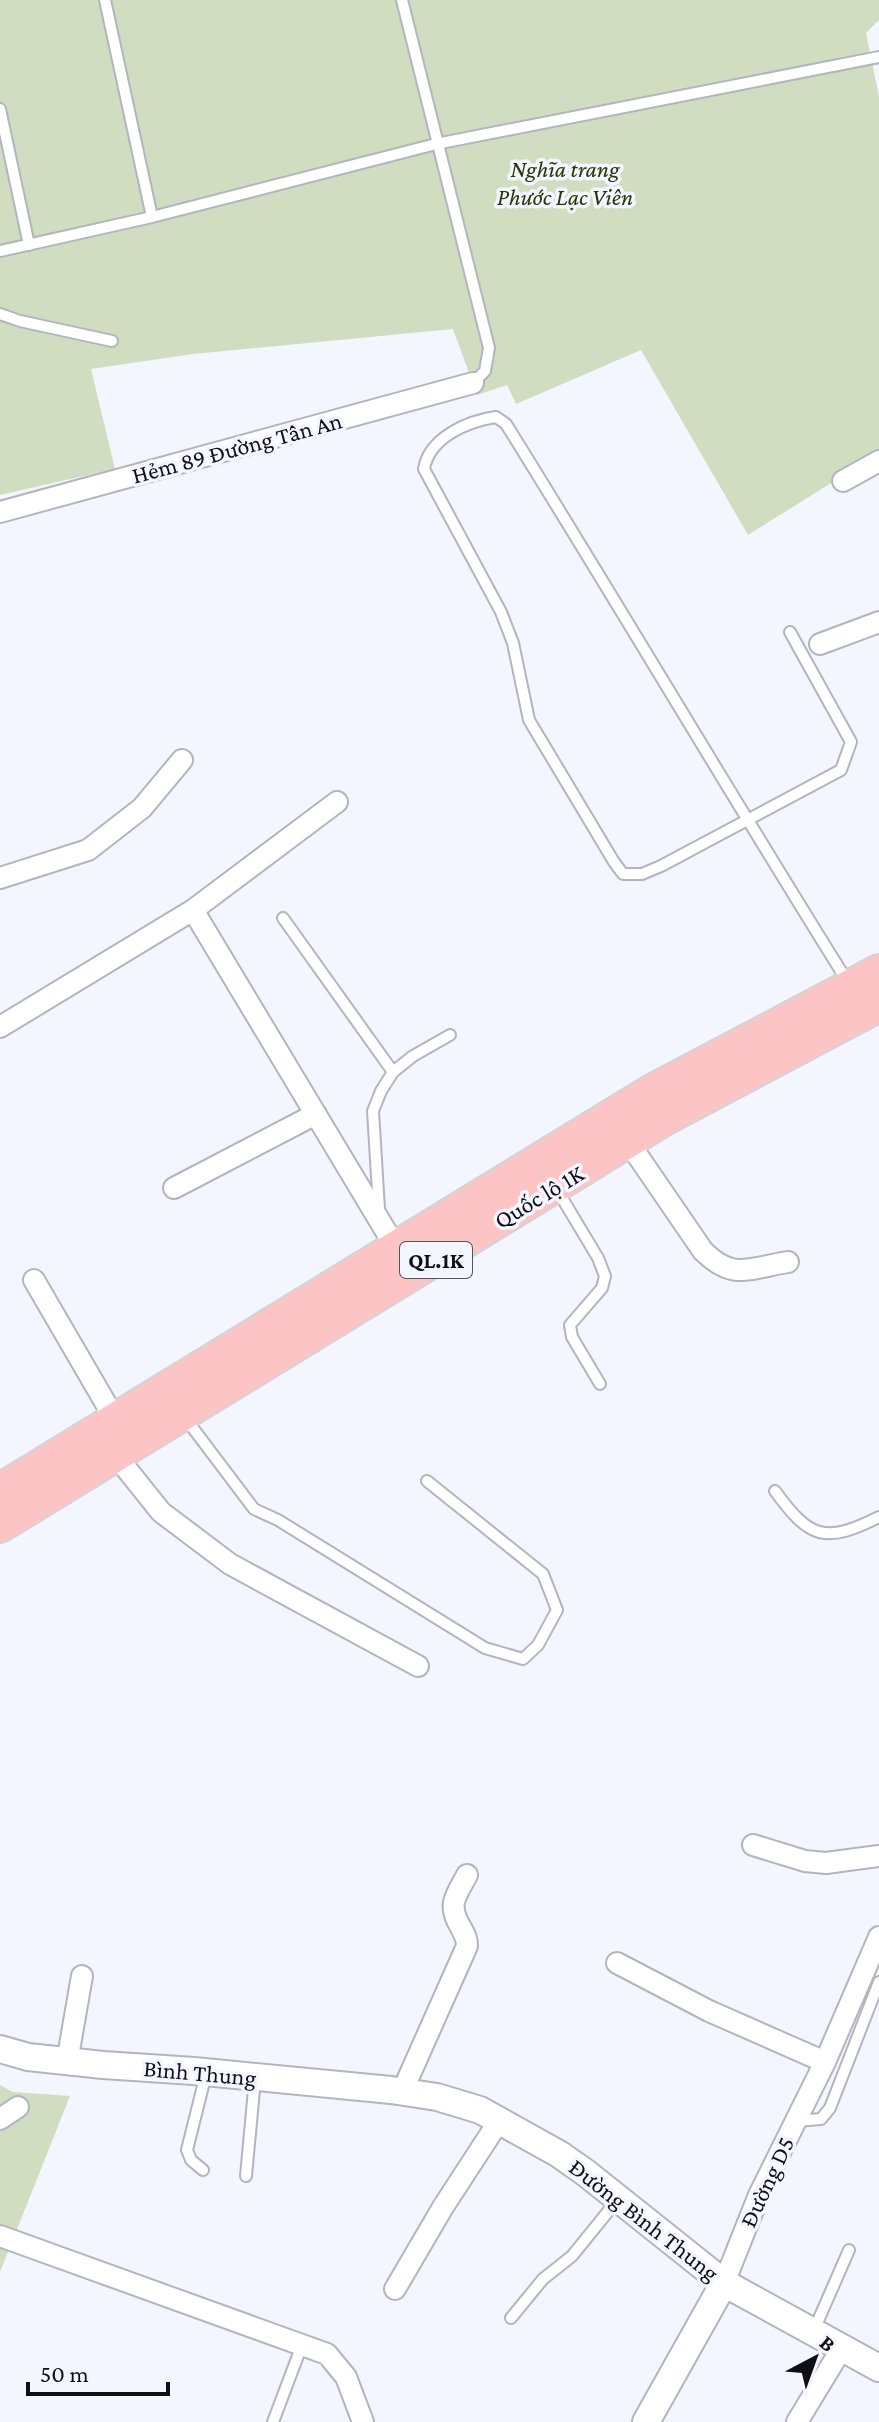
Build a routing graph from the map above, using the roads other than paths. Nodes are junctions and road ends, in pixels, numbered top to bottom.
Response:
1 (105, 0) edge
2 (402, 0) edge
3 (879, 57) edge
4 (0, 109) edge
5 (436, 144) junction
6 (152, 217) junction
7 (29, 245) junction
8 (0, 251) edge
9 (0, 314) edge
10 (112, 341) dead end
11 (473, 383) joint
12 (879, 461) edge
13 (843, 481) dead end
14 (0, 512) edge
15 (879, 622) edge
16 (790, 632) dead end
17 (820, 644) dead end
18 (182, 760) dead end
19 (337, 802) dead end
20 (746, 820) junction
21 (0, 878) edge
22 (193, 910) junction
23 (283, 918) dead end
24 (879, 971) edge
25 (850, 986) junction
26 (879, 1005) edge
27 (0, 1027) edge
28 (450, 1035) dead end
29 (393, 1072) junction
30 (316, 1114) junction
31 (629, 1143) junction
32 (555, 1187) junction
33 (174, 1188) dead end
34 (379, 1219) junction
35 (396, 1248) junction
36 (788, 1262) dead end
37 (34, 1280) dead end
38 (600, 1384) dead end
39 (183, 1416) junction
40 (116, 1421) junction
41 (117, 1457) junction
42 (427, 1481) dead end
43 (0, 1490) edge
44 (775, 1491) dead end
45 (879, 1517) edge
46 (0, 1526) edge
47 (418, 1666) dead end
48 (753, 1845) dead end
49 (879, 1856) edge
50 (467, 1875) dead end
51 (879, 1937) edge
52 (617, 1963) dead end
53 (82, 1976) dead end
54 (879, 1982) edge
55 (0, 2049) edge
56 (67, 2062) junction
57 (825, 2062) junction
58 (206, 2072) junction
59 (255, 2077) junction
60 (402, 2092) junction
61 (18, 2107) dead end
62 (0, 2119) edge
63 (499, 2121) junction
64 (796, 2121) junction
65 (203, 2170) dead end
66 (246, 2176) dead end
67 (619, 2198) junction
68 (2, 2242) edge
69 (849, 2250) dead end
70 (724, 2283) junction
71 (395, 2289) dead end
72 (511, 2318) dead end
73 (813, 2332) junction
74 (302, 2345) junction
75 (842, 2348) junction
76 (879, 2368) edge
77 (273, 2422) edge
78 (363, 2422) edge
79 (646, 2422) edge
80 (797, 2422) edge

1 - 6 lane
2 - 5 lane
3 - 5 lane
4 - 7 lane
5 - 6 lane
5 - 11 lane
6 - 7 lane
7 - 8 lane
9 - 10 lane
11 - 14 street, Hẻm 89 Đường Tân An
12 - 13 street
15 - 17 street
16 - 20 lane
18 - 21 street
19 - 22 street
20 - 20 lane
20 - 25 lane
22 - 27 street
22 - 30 street
23 - 29 lane
24 - 25 main road, Quốc lộ 1K / QL.1K
25 - 35 main road, Quốc lộ 1K / QL.1K
26 - 31 main road, Quốc lộ 1K / QL.1K
28 - 29 lane
29 - 34 lane
30 - 33 street
30 - 34 street
31 - 32 main road, Quốc lộ 1K / QL.1K
31 - 36 street
32 - 38 lane
32 - 39 main road, Quốc lộ 1K / QL.1K
34 - 35 street
35 - 40 main road, Quốc lộ 1K / QL.1K
37 - 40 street
39 - 41 main road, Quốc lộ 1K / QL.1K
39 - 42 lane
40 - 43 main road, Quốc lộ 1K / QL.1K
41 - 46 main road, Quốc lộ 1K / QL.1K
41 - 47 street
44 - 45 lane
48 - 49 street
50 - 60 street
51 - 57 street, Đường D5
52 - 57 street
53 - 56 street
54 - 64 lane
55 - 56 street, Bình Thung
56 - 58 street, Bình Thung
57 - 64 street, Đường D5
58 - 59 street, Bình Thung
58 - 65 lane
59 - 60 street, Bình Thung
59 - 66 lane
60 - 63 street, Đường Bình Thung
61 - 62 street
63 - 67 street, Đường Bình Thung
63 - 71 street
64 - 70 street, Đường D5
67 - 70 street, Đường Bình Thung
67 - 72 lane
68 - 74 street
69 - 73 lane
70 - 73 street, Đường Bình Thung
70 - 79 street, Đường D5
73 - 75 street, Đường Bình Thung
74 - 77 lane
74 - 78 street
75 - 76 street, Đường Bình Thung
75 - 80 street

